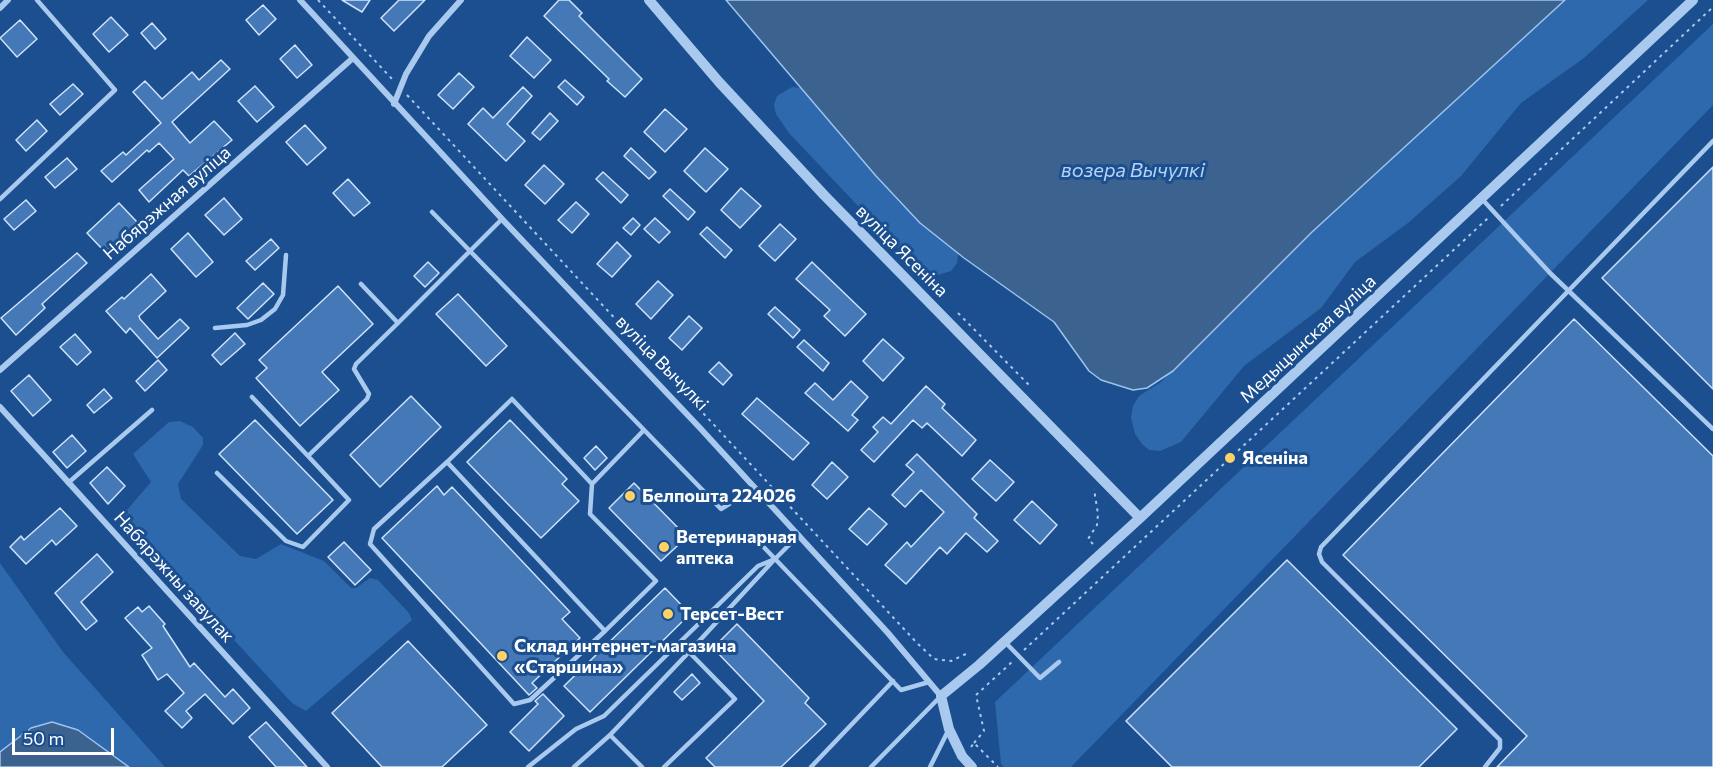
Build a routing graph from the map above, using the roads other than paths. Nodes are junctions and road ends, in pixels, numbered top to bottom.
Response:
1 (8, 0) edge
2 (37, 0) edge
3 (300, 0) edge
4 (461, 0) edge
5 (649, 0) edge
6 (1693, 0) edge
7 (0, 8) edge
8 (353, 58) junction
9 (394, 104) junction
10 (1713, 141) edge
11 (0, 199) edge
12 (1482, 199) junction
13 (432, 212) dead end
14 (502, 219) junction
15 (470, 252) junction
16 (286, 255) dead end
17 (361, 284) dead end
18 (1569, 291) junction
19 (398, 323) junction
20 (215, 328) dead end
21 (0, 370) edge
22 (252, 398) dead end
23 (0, 407) edge
24 (152, 410) dead end
25 (1713, 429) edge
26 (645, 430) junction
27 (308, 456) junction
28 (447, 462) junction
29 (217, 473) dead end
30 (68, 483) junction
31 (592, 484) junction
32 (755, 488) junction
33 (1140, 518) junction
34 (798, 535) junction
35 (754, 537) dead end
36 (775, 559) junction
37 (605, 631) junction
38 (1005, 642) junction
39 (689, 652) junction
40 (1059, 662) dead end
41 (893, 681) junction
42 (929, 682) junction
43 (941, 696) junction
44 (949, 729) junction
45 (610, 735) junction
46 (327, 767) edge
47 (528, 767) edge
48 (573, 767) edge
49 (642, 767) edge
50 (664, 767) edge
51 (811, 767) edge
52 (871, 767) edge
53 (930, 767) edge
54 (972, 767) edge
55 (1485, 767) edge

1 - 7 street
2 - 11 lane
3 - 8 street, вуліца Вычулкі
4 - 9 street
5 - 33 street, вуліца Ясеніна
6 - 12 street, Медыцынская вуліца
8 - 9 street, вуліца Вычулкі
8 - 21 street, Набярэжная вуліца
9 - 14 street, вуліца Вычулкі
10 - 18 lane
12 - 18 lane
12 - 33 street, Медыцынская вуліца
13 - 15 lane
14 - 15 lane
14 - 32 street, вуліца Вычулкі
15 - 19 lane
15 - 26 lane
16 - 20 lane
17 - 19 lane
18 - 25 lane
18 - 55 lane
19 - 27 lane
22 - 27 lane
23 - 30 street, Набярэжны завулак
24 - 30 lane
26 - 31 lane
26 - 32 lane
27 - 29 lane
28 - 31 lane
28 - 37 lane
28 - 37 lane
30 - 46 street, Набярэжны завулак
31 - 37 lane
32 - 34 street, вуліца Вычулкі
33 - 38 street, Медыцынская вуліца
34 - 36 lane
34 - 42 street, вуліца Вычулкі
35 - 36 lane
36 - 39 lane
36 - 41 lane
36 - 47 lane
38 - 40 lane
38 - 43 street, Медыцынская вуліца
39 - 45 lane
39 - 50 lane
41 - 42 lane
41 - 51 lane
42 - 43 street, вуліца Вычулкі
43 - 44 street, вуліца Вычулкі
43 - 52 lane
44 - 53 lane
44 - 54 street, вуліца Вычулкі
45 - 48 lane
45 - 49 lane

